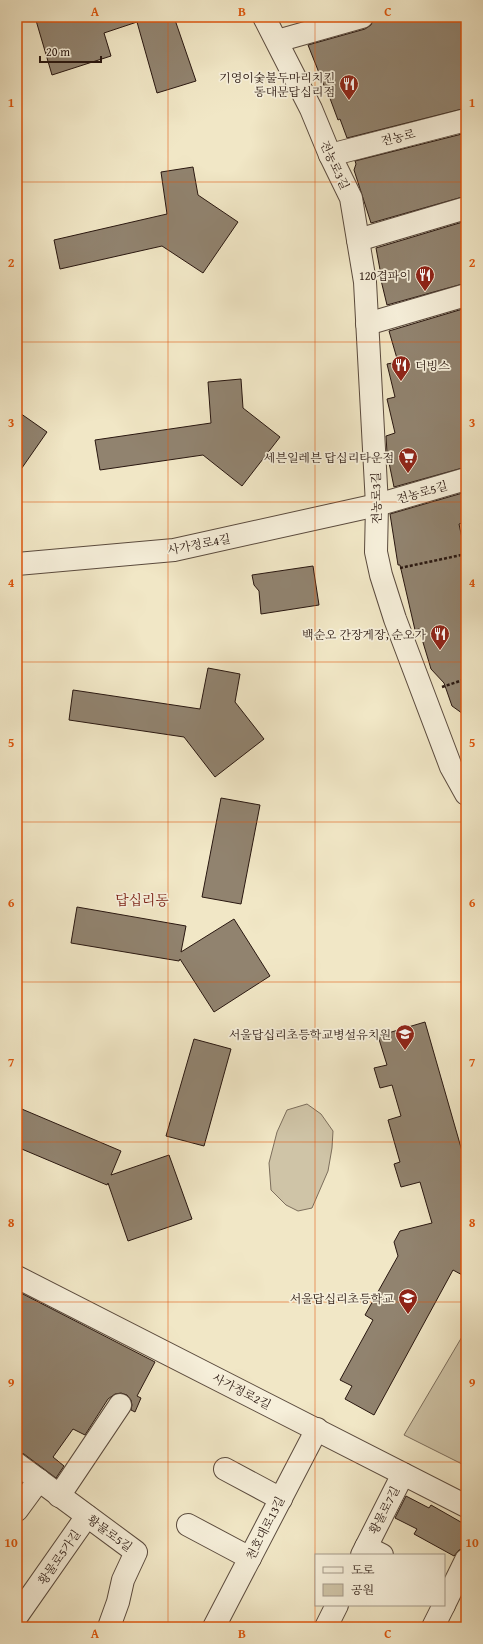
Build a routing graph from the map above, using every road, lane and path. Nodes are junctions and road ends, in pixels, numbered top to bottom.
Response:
1 (264, 17) edge
2 (362, 17) edge
3 (277, 41) junction
4 (466, 120) edge
5 (330, 155) junction
6 (466, 208) edge
7 (358, 240) junction
8 (466, 295) edge
9 (367, 324) junction
10 (466, 479) edge
11 (377, 505) junction
12 (464, 526) edge
13 (466, 538) edge
14 (466, 554) edge
15 (17, 564) edge
16 (381, 575) junction
17 (466, 794) edge
18 (17, 1278) edge
19 (120, 1406) dead end
20 (317, 1429) junction
21 (17, 1464) edge
22 (225, 1469) dead end
23 (403, 1474) junction
24 (39, 1480) junction
25 (59, 1496) junction
26 (280, 1499) junction
27 (466, 1506) edge
28 (17, 1510) edge
29 (87, 1516) junction
30 (188, 1525) dead end
31 (370, 1552) edge
32 (250, 1558) junction
33 (466, 1560) edge
34 (446, 1597) edge
35 (336, 1606) edge
36 (442, 1606) edge
37 (17, 1616) edge
38 (109, 1627) edge
39 (214, 1627) edge
40 (326, 1627) edge
41 (433, 1627) edge

1 - 3 street, 전농로3길
2 - 3 street
3 - 5 street, 전농로3길
4 - 5 street, 전농로
5 - 7 street, 전농로3길
6 - 7 street
7 - 9 street, 전농로3길
8 - 9 street
9 - 11 street, 전농로3길
10 - 11 street, 전농로5길
11 - 15 street, 사가정로4길
11 - 16 street, 전농로3길
12 - 13 path
14 - 16 path
16 - 17 street, 전농로3길
18 - 20 street, 사가정로2길
19 - 25 street
20 - 23 street, 사가정로2길
20 - 26 street, 천호대로13길
21 - 24 street, 황물로5길
22 - 26 street
23 - 27 street, 사가정로2길
23 - 31 street, 황물로7길
24 - 25 street, 황물로5길
24 - 28 street
25 - 29 street, 황물로5길
26 - 32 street, 천호대로13길
29 - 37 street, 황물로5가길
29 - 38 street, 황물로5길
30 - 32 street
32 - 39 street, 천호대로13길
33 - 34 street
35 - 40 street
36 - 41 street

